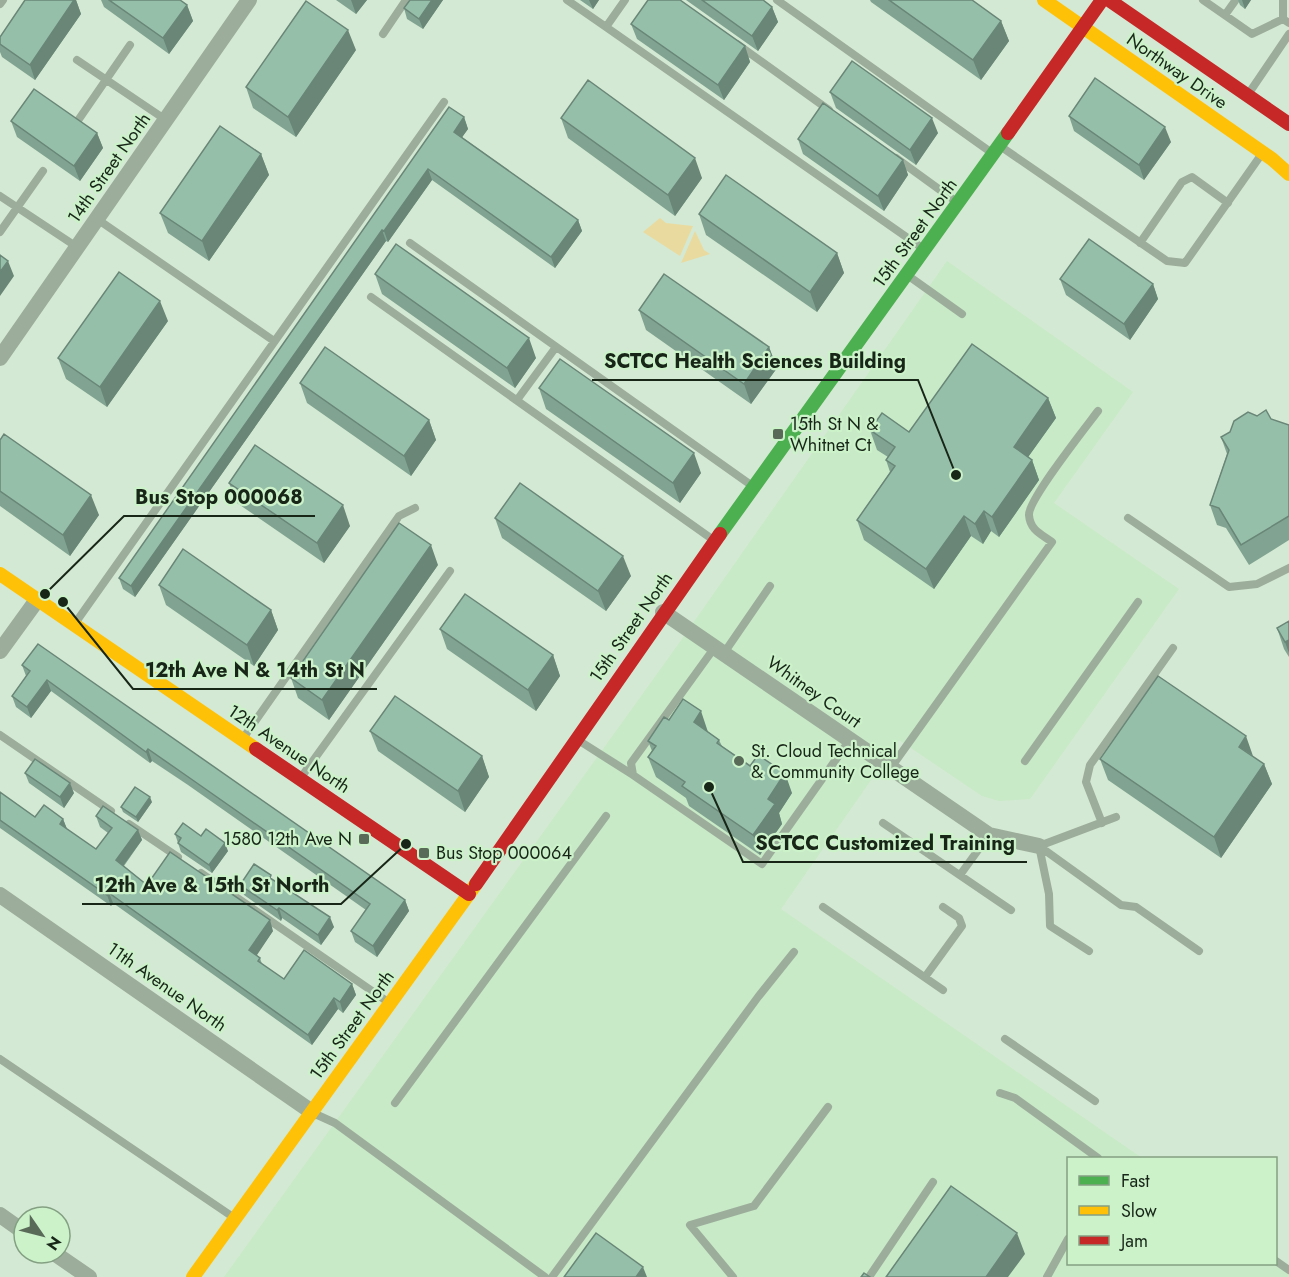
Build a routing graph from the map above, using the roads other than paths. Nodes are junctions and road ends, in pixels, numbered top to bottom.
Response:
1 (3, 0) edge
2 (249, 0) edge
3 (406, 0) edge
4 (567, 0) edge
5 (625, 0) edge
6 (777, 0) edge
7 (1044, 0) edge
8 (1102, 0) edge
9 (1108, 0) edge
10 (1205, 0) edge
11 (1283, 0) edge
12 (1235, 1) edge
13 (0, 4) edge
14 (1225, 15) junction
15 (1286, 21) edge
16 (606, 27) junction
17 (1083, 27) junction
18 (383, 34) dead end
19 (1289, 34) edge
20 (732, 41) edge
21 (130, 45) dead end
22 (77, 60) dead end
23 (107, 80) junction
24 (1247, 95) junction
25 (444, 102) dead end
26 (836, 115) edge
27 (79, 118) edge
28 (166, 120) junction
29 (1289, 124) edge
30 (883, 149) edge
31 (997, 149) junction
32 (1263, 152) junction
33 (43, 171) dead end
34 (1289, 174) edge
35 (0, 196) edge
36 (959, 203) junction
37 (1228, 203) junction
38 (17, 207) junction
39 (97, 219) junction
40 (0, 232) edge
41 (410, 243) dead end
42 (1140, 243) junction
43 (77, 247) junction
44 (925, 251) junction
45 (908, 275) junction
46 (371, 297) dead end
47 (962, 315) dead end
48 (274, 341) junction
49 (556, 347) junction
50 (0, 358) edge
51 (518, 400) junction
52 (1098, 411) dead end
53 (754, 487) junction
54 (415, 508) dead end
55 (1128, 518) dead end
56 (715, 541) junction
57 (1289, 568) edge
58 (450, 571) dead end
59 (0, 574) edge
60 (770, 586) dead end
61 (38, 600) junction
62 (1138, 602) dead end
63 (663, 612) junction
64 (74, 624) junction
65 (1173, 648) dead end
66 (719, 650) junction
67 (0, 651) edge
68 (0, 735) edge
69 (242, 739) junction
70 (576, 739) junction
71 (849, 741) junction
72 (1024, 761) dead end
73 (890, 770) junction
74 (633, 776) junction
75 (300, 779) junction
76 (606, 816) dead end
77 (1116, 817) dead end
78 (883, 823) dead end
79 (1102, 823) junction
80 (989, 835) junction
81 (1040, 846) junction
82 (185, 862) edge
83 (195, 869) edge
84 (960, 875) junction
85 (469, 894) junction
86 (0, 895) edge
87 (823, 907) dead end
88 (944, 907) dead end
89 (1011, 910) dead end
90 (1089, 951) dead end
91 (1199, 951) dead end
92 (794, 952) dead end
93 (925, 977) junction
94 (944, 990) dead end
95 (390, 1003) junction
96 (1005, 1039) dead end
97 (0, 1059) edge
98 (1000, 1093) dead end
99 (1095, 1101) dead end
100 (395, 1103) dead end
101 (828, 1107) dead end
102 (312, 1112) junction
103 (1097, 1157) edge
104 (933, 1182) dead end
105 (236, 1219) junction
106 (1067, 1241) edge
107 (72, 1265) edge
108 (89, 1277) edge
109 (193, 1277) edge
110 (544, 1277) edge
111 (552, 1277) edge
112 (734, 1277) edge
113 (869, 1277) edge
114 (1047, 1277) edge

1 - 13 lane
2 - 28 street, 14th Street North
3 - 18 lane
4 - 16 lane
5 - 16 lane
6 - 31 lane
7 - 17 street, Northway Drive
8 - 17 street, 15th Street North
9 - 24 street, Northway Drive
10 - 14 lane
11 - 15 lane
12 - 14 lane
14 - 15 lane
16 - 44 lane
17 - 31 street, 15th Street North
17 - 32 street, Northway Drive
19 - 24 lane
20 - 26 lane
21 - 23 lane
22 - 23 lane
23 - 27 lane
23 - 28 lane
24 - 29 street, Northway Drive
25 - 48 lane
28 - 39 street, 14th Street North
30 - 36 lane
31 - 36 street, 15th Street North
31 - 42 lane
32 - 34 street, Northway Drive
32 - 37 lane
33 - 38 lane
35 - 38 lane
36 - 44 street, 15th Street North
37 - 42 lane
37 - 42 lane
38 - 40 lane
38 - 43 lane
39 - 43 street, 14th Street North
39 - 48 lane
41 - 49 lane
43 - 50 street, 14th Street North
44 - 45 street, 15th Street North
45 - 47 lane
45 - 53 street, 15th Street North
46 - 51 lane
48 - 64 lane
49 - 51 lane
49 - 53 lane
51 - 56 lane
52 - 73 lane
53 - 56 street, 15th Street North
54 - 69 lane
55 - 57 lane
56 - 63 street, 15th Street North
58 - 75 lane
59 - 61 street, 12th Avenue North
60 - 66 lane
61 - 64 street, 12th Avenue North
61 - 67 street
62 - 72 lane
63 - 66 street, Whitney Court
63 - 70 street, 15th Street North
64 - 69 street, 12th Avenue North
65 - 79 lane
66 - 71 street, Whitney Court
66 - 74 lane
68 - 82 lane
69 - 75 street, 12th Avenue North
70 - 74 lane
70 - 85 street, 15th Street North
71 - 73 street, Whitney Court
71 - 74 lane
73 - 80 street, Whitney Court
75 - 85 street, 12th Avenue North
76 - 100 lane
77 - 79 lane
78 - 84 lane
79 - 81 lane
80 - 81 street, Whitney Court
80 - 84 lane
81 - 90 lane
81 - 91 lane
83 - 95 lane
84 - 89 lane
85 - 95 street, 15th Street North
86 - 102 street, 11th Avenue North
87 - 93 lane
88 - 93 lane
92 - 111 lane
93 - 94 lane
95 - 102 street, 15th Street North
96 - 99 lane
97 - 105 lane
98 - 103 lane
101 - 112 lane
102 - 105 street, 15th Street North
102 - 110 lane
104 - 113 lane
105 - 109 street, 15th Street North
106 - 114 lane
107 - 108 street

